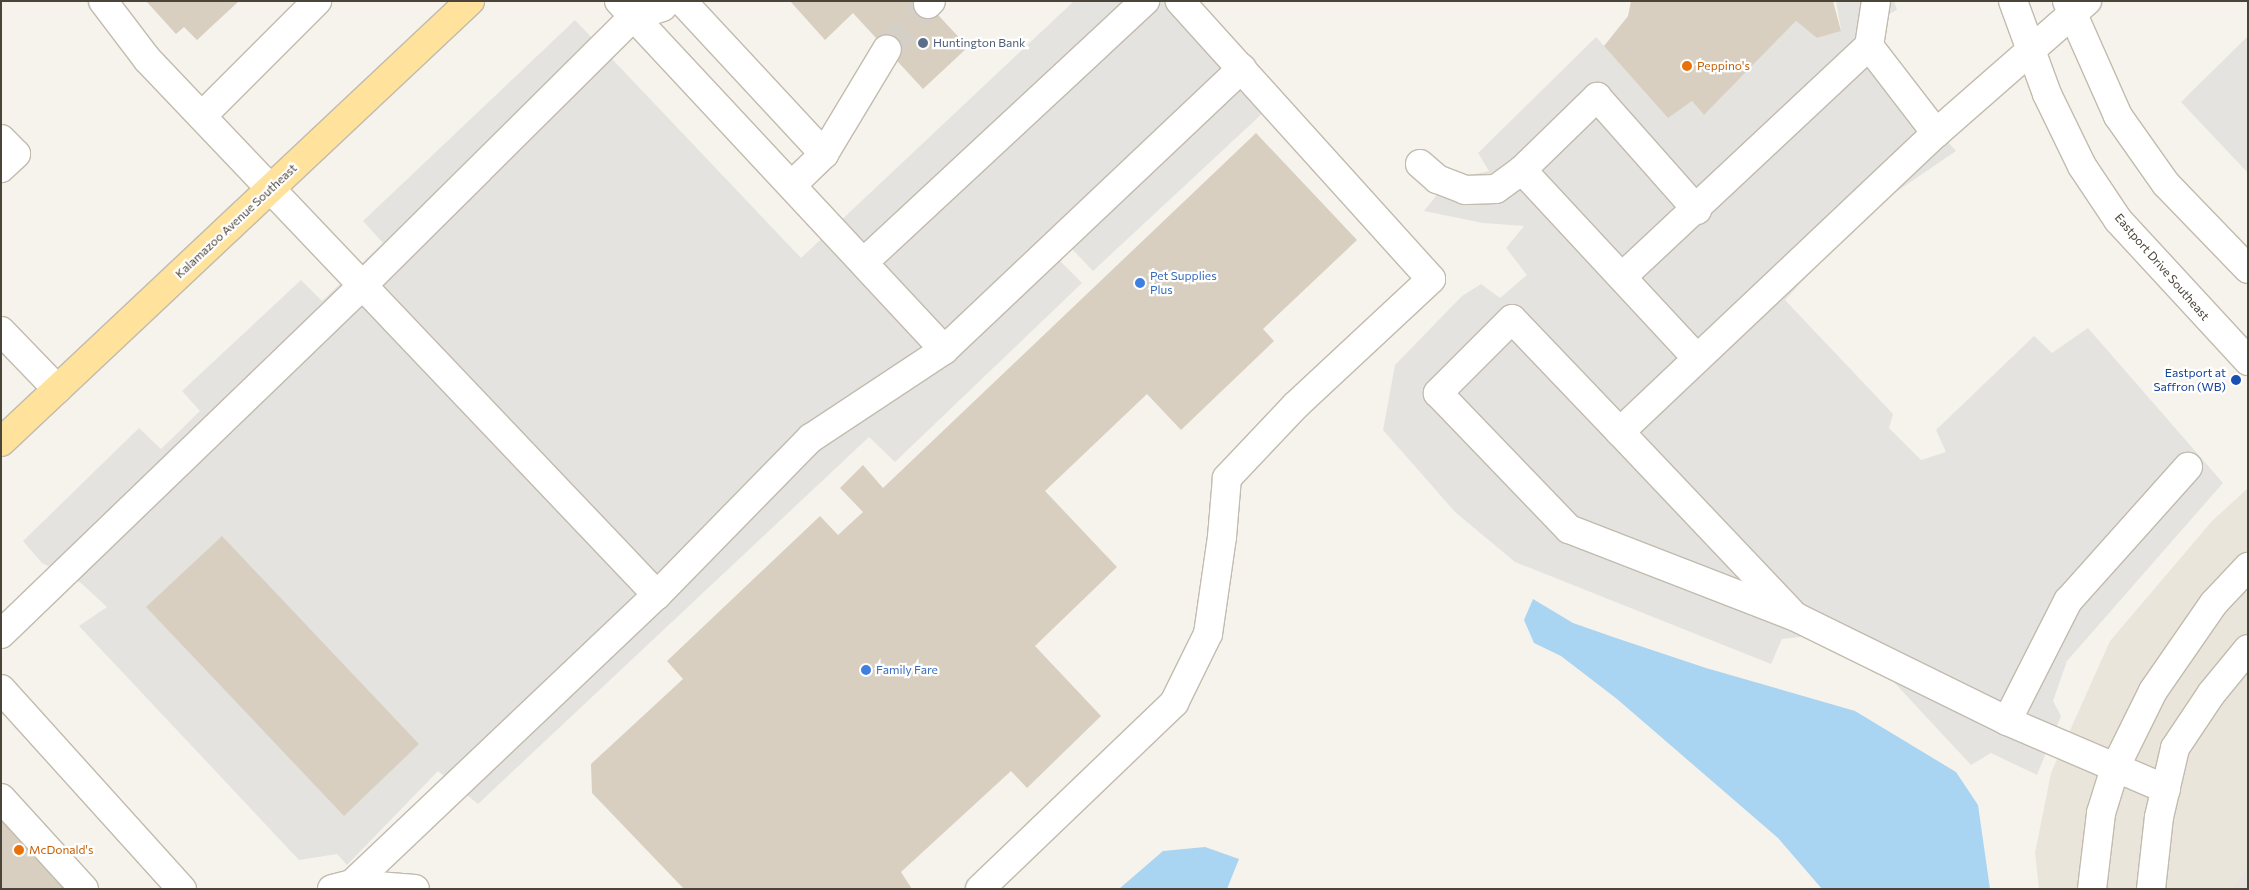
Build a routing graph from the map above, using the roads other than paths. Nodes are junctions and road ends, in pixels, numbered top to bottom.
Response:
1 (103, 1) edge
2 (317, 1) edge
3 (470, 1) edge
4 (668, 1) edge
5 (682, 1) edge
6 (1145, 1) edge
7 (1180, 1) edge
8 (1876, 1) edge
9 (2014, 1) edge
10 (2075, 6) edge
11 (626, 9) edge
12 (1869, 46) junction
13 (887, 49) tunnel mouth
14 (2032, 52) junction
15 (1242, 68) junction
16 (202, 116) junction
17 (1936, 133) junction
18 (1, 139) edge
19 (824, 154) junction
20 (1420, 164) dead end
21 (1, 168) edge
22 (1522, 170) junction
23 (792, 185) junction
24 (271, 189) junction
25 (1697, 210) junction
26 (864, 262) junction
27 (2248, 269) edge
28 (1622, 278) junction
29 (362, 286) junction
30 (1, 331) edge
31 (944, 350) junction
32 (1696, 358) junction
33 (2248, 361) edge
34 (57, 389) junction
35 (1620, 432) junction
36 (1, 442) edge
37 (2188, 467) dead end
38 (2248, 567) edge
39 (657, 595) junction
40 (1796, 617) junction
41 (1, 634) edge
42 (2248, 649) edge
43 (1, 689) edge
44 (2007, 721) junction
45 (2115, 768) junction
46 (2166, 789) junction
47 (1, 798) edge
48 (342, 886) edge
49 (84, 889) edge
50 (182, 889) edge
51 (415, 889) edge
52 (980, 889) edge
53 (2092, 889) edge
54 (2151, 889) edge

1 - 16 street
2 - 16 street
3 - 24 main road, Kalamazoo Avenue Southeast
4 - 11 street
5 - 19 street
6 - 26 street
7 - 15 street
8 - 12 street
9 - 14 street, Eastport Drive Southeast
10 - 14 street
10 - 27 street
11 - 23 street
11 - 29 street
12 - 17 street
12 - 25 street
13 - 19 street
14 - 17 street
14 - 33 street, Eastport Drive Southeast
15 - 31 street
15 - 52 street
16 - 24 street
17 - 32 street
18 - 21 street
19 - 23 street
20 - 22 street
22 - 25 street
22 - 28 street
23 - 26 street
24 - 29 street
24 - 34 main road, Kalamazoo Avenue Southeast
25 - 28 street
26 - 31 street
28 - 32 street
29 - 39 street
29 - 41 street
30 - 34 street
31 - 39 street
32 - 35 street
34 - 36 main road, Kalamazoo Avenue Southeast
35 - 40 street
35 - 40 street
37 - 44 street
38 - 45 street
39 - 48 street
40 - 44 street
42 - 46 street
43 - 50 street
44 - 45 street
45 - 46 street
45 - 53 street
46 - 54 street
47 - 49 street
48 - 51 street

